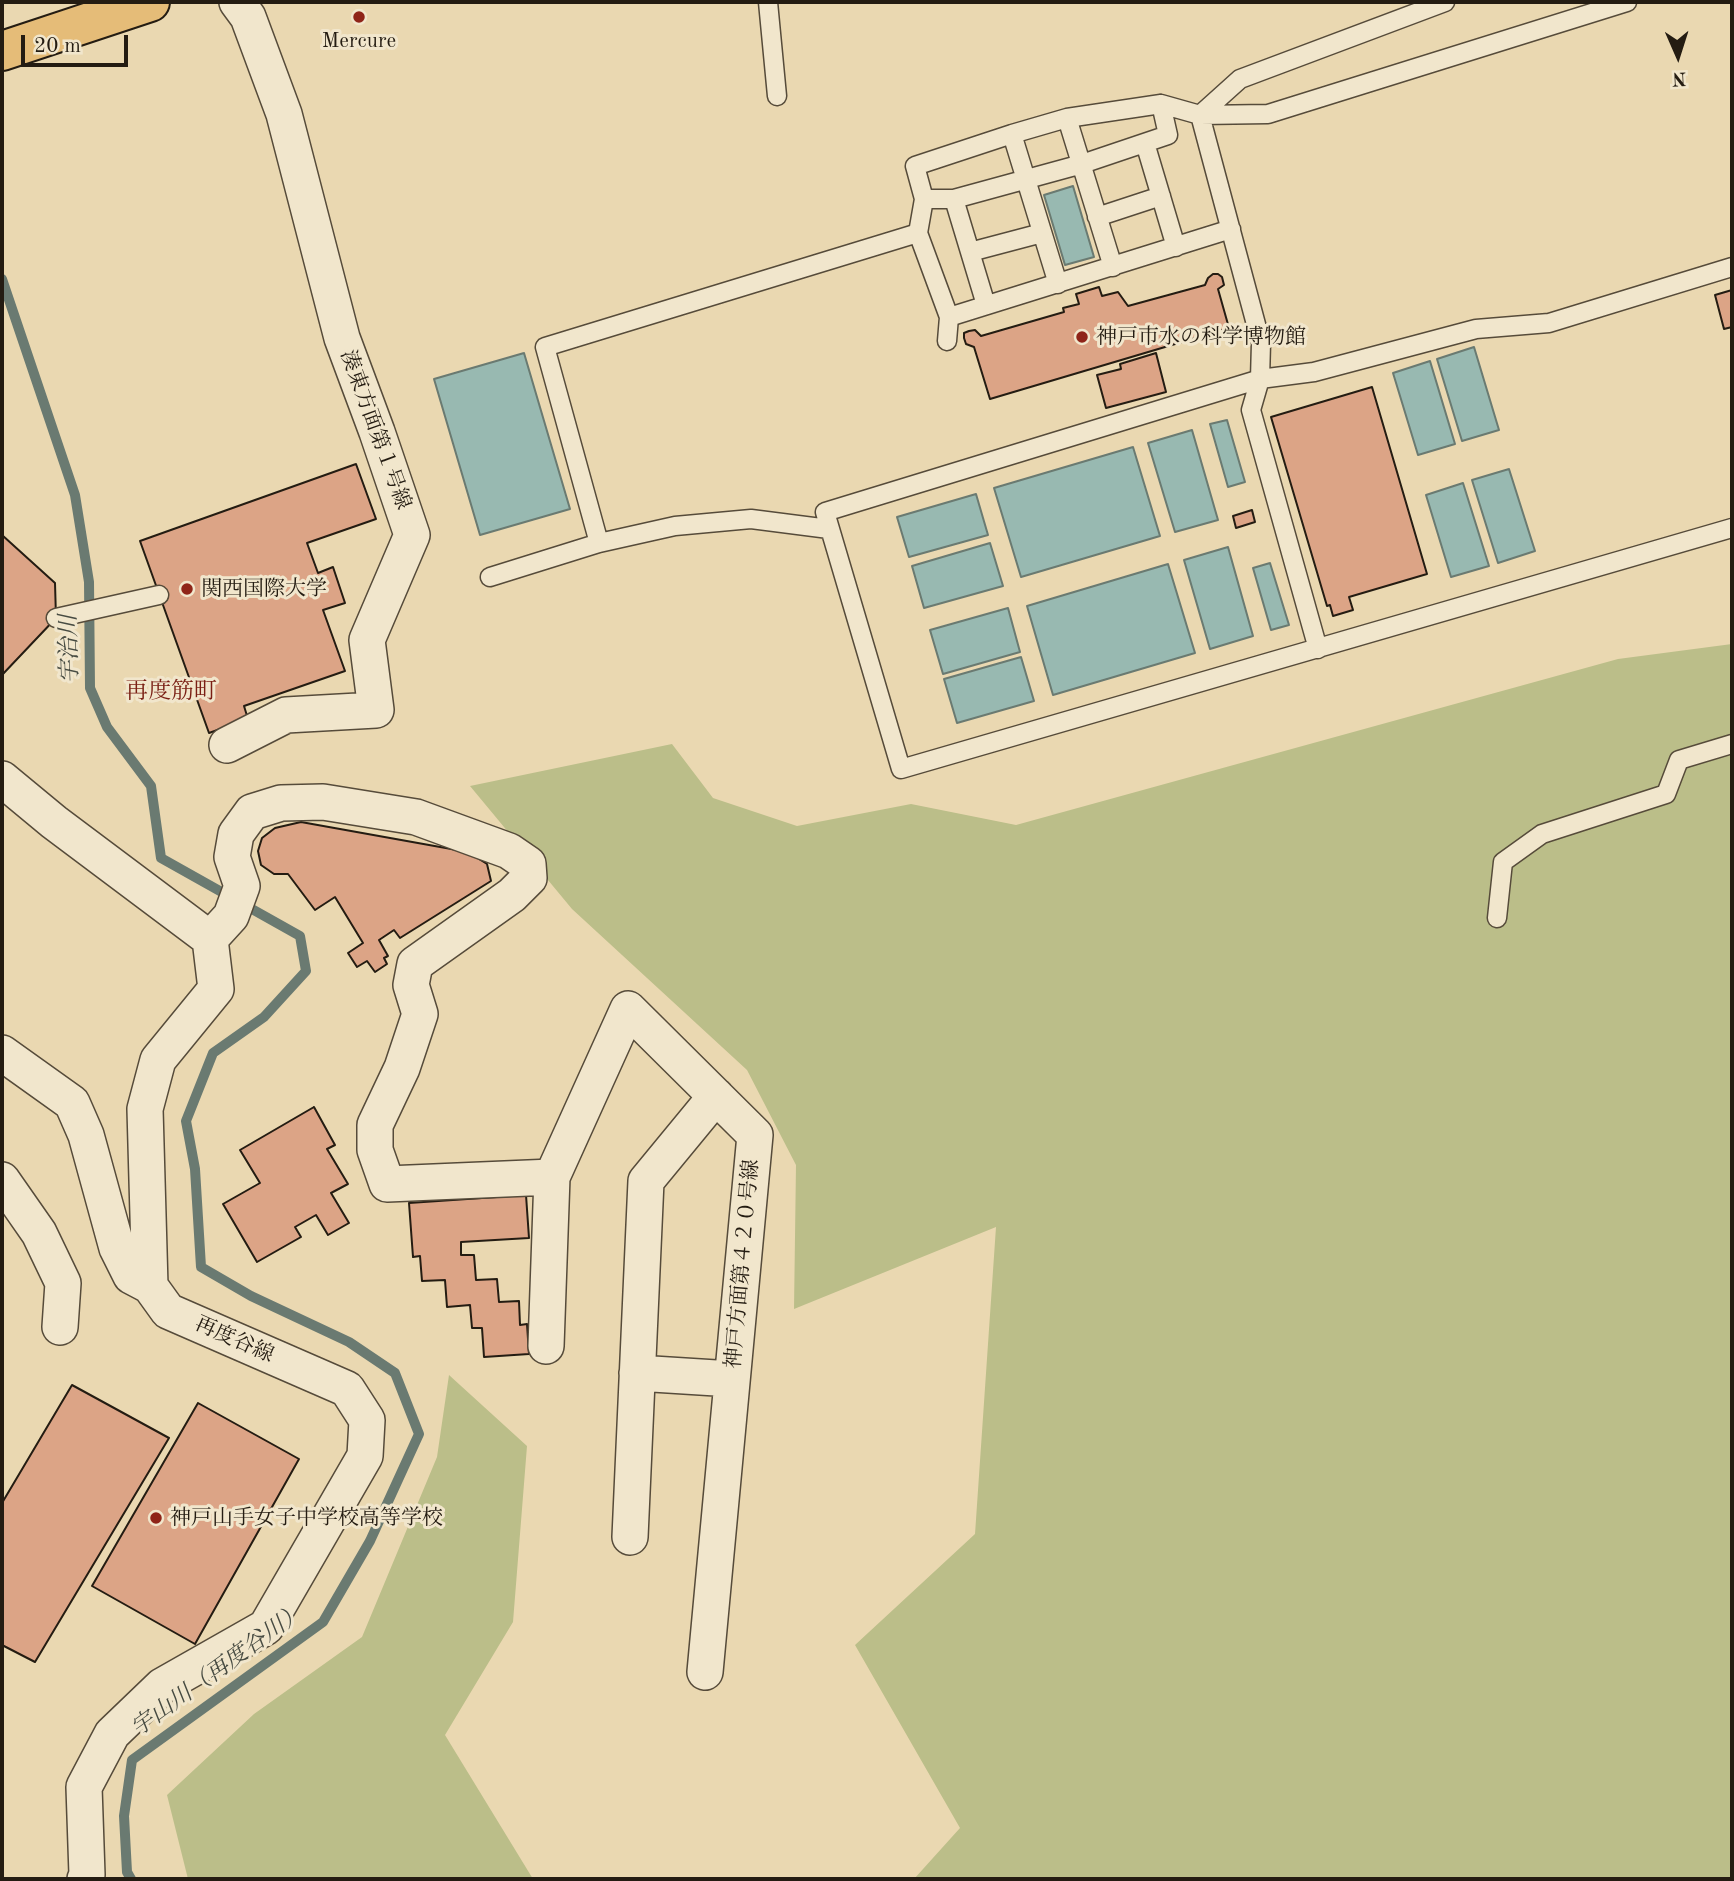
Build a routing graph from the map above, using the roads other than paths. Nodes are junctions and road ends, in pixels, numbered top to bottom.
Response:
1 (150, 2) edge
2 (237, 2) edge
3 (768, 2) edge
4 (1445, 2) edge
5 (1626, 2) edge
6 (2, 51) edge
7 (777, 96) dead end
8 (1161, 104) junction
9 (1200, 115) junction
10 (1068, 118) junction
11 (1012, 134) junction
12 (1145, 143) junction
13 (1082, 164) junction
14 (1026, 180) junction
15 (1161, 196) junction
16 (924, 199) junction
17 (954, 199) junction
18 (1097, 218) junction
19 (1231, 229) junction
20 (918, 233) junction
21 (1042, 233) junction
22 (1176, 247) junction
23 (970, 253) junction
24 (1113, 267) junction
25 (1732, 267) edge
26 (1058, 284) junction
27 (986, 305) junction
28 (948, 317) junction
29 (947, 341) dead end
30 (1260, 379) junction
31 (1732, 528) edge
32 (829, 530) junction
33 (598, 543) junction
34 (491, 577) dead end
35 (159, 595) dead end
36 (56, 618) dead end
37 (1318, 649) junction
38 (1732, 744) edge
39 (228, 745) dead end
40 (2, 779) edge
41 (228, 914) junction
42 (1497, 918) dead end
43 (2, 1053) edge
44 (716, 1096) junction
45 (552, 1177) junction
46 (2, 1180) edge
47 (150, 1286) junction
48 (60, 1327) dead end
49 (546, 1346) dead end
50 (637, 1373) junction
51 (732, 1379) junction
52 (630, 1537) dead end
53 (705, 1672) dead end
54 (85, 1879) edge

1 - 6 main road
2 - 39 street, 湊東方面第１号線
3 - 7 lane
4 - 9 lane
5 - 9 lane
8 - 9 lane
8 - 10 lane
8 - 12 lane
9 - 19 lane
10 - 11 lane
10 - 13 lane
11 - 14 lane
11 - 16 lane
12 - 13 lane
12 - 15 lane
13 - 14 lane
13 - 18 lane
14 - 17 lane
14 - 21 lane
15 - 18 lane
15 - 22 lane
16 - 17 lane
16 - 20 lane
17 - 23 lane
18 - 24 lane
19 - 22 lane
19 - 30 lane
20 - 28 lane
20 - 33 lane
21 - 23 lane
21 - 26 lane
22 - 24 lane
23 - 27 lane
24 - 26 lane
25 - 30 lane
26 - 27 lane
27 - 28 lane
28 - 29 lane
30 - 32 lane
30 - 37 lane
31 - 37 lane
32 - 33 lane
32 - 37 lane
33 - 34 lane
35 - 36 lane
38 - 42 lane
40 - 41 street
41 - 45 street
41 - 47 street
43 - 47 street, 再度谷線
44 - 45 street, 神戸方面第４２０号線
44 - 50 street
44 - 51 street, 神戸方面第４２０号線
45 - 49 street
46 - 48 street
47 - 54 street, 再度谷線
50 - 51 street
50 - 52 street
51 - 53 street, 神戸方面第４２０号線

